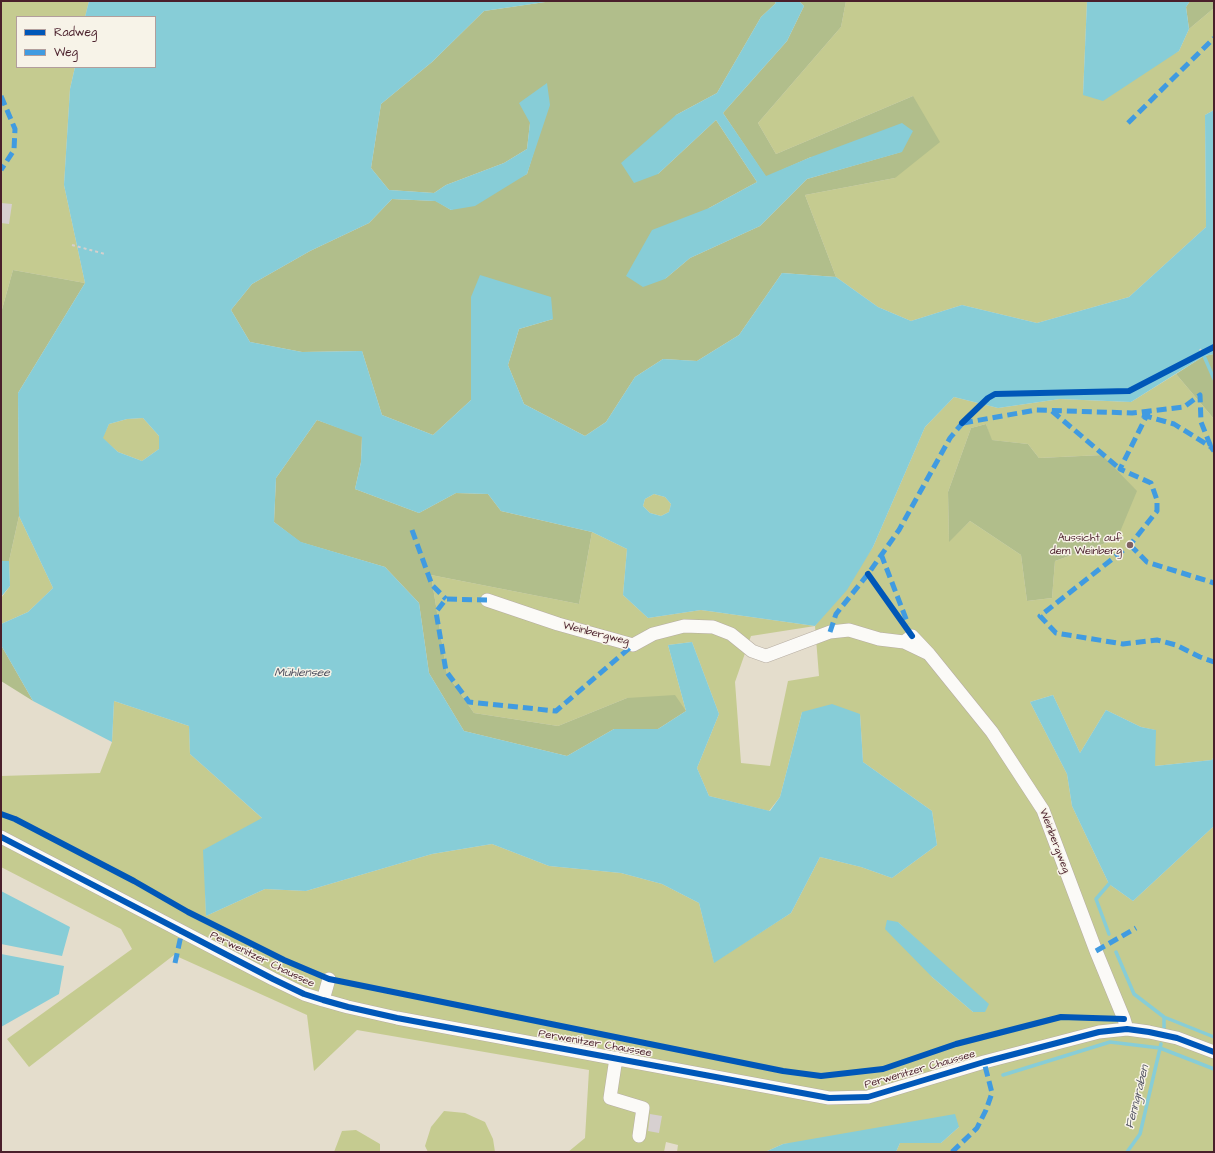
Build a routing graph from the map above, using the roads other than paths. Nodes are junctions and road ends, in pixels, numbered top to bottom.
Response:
1 (487, 600) dead end
2 (1, 837) edge
3 (330, 979) dead end
4 (323, 1000) junction
5 (1127, 1030) junction
6 (1214, 1052) edge
7 (616, 1058) junction
8 (639, 1136) dead end

1 - 5 street, Weinbergweg
2 - 4 street, Perwenitzer Chaussee
3 - 4 street
4 - 7 street, Perwenitzer Chaussee
5 - 6 street, Perwenitzer Chaussee
5 - 7 street, Perwenitzer Chaussee
7 - 8 street

